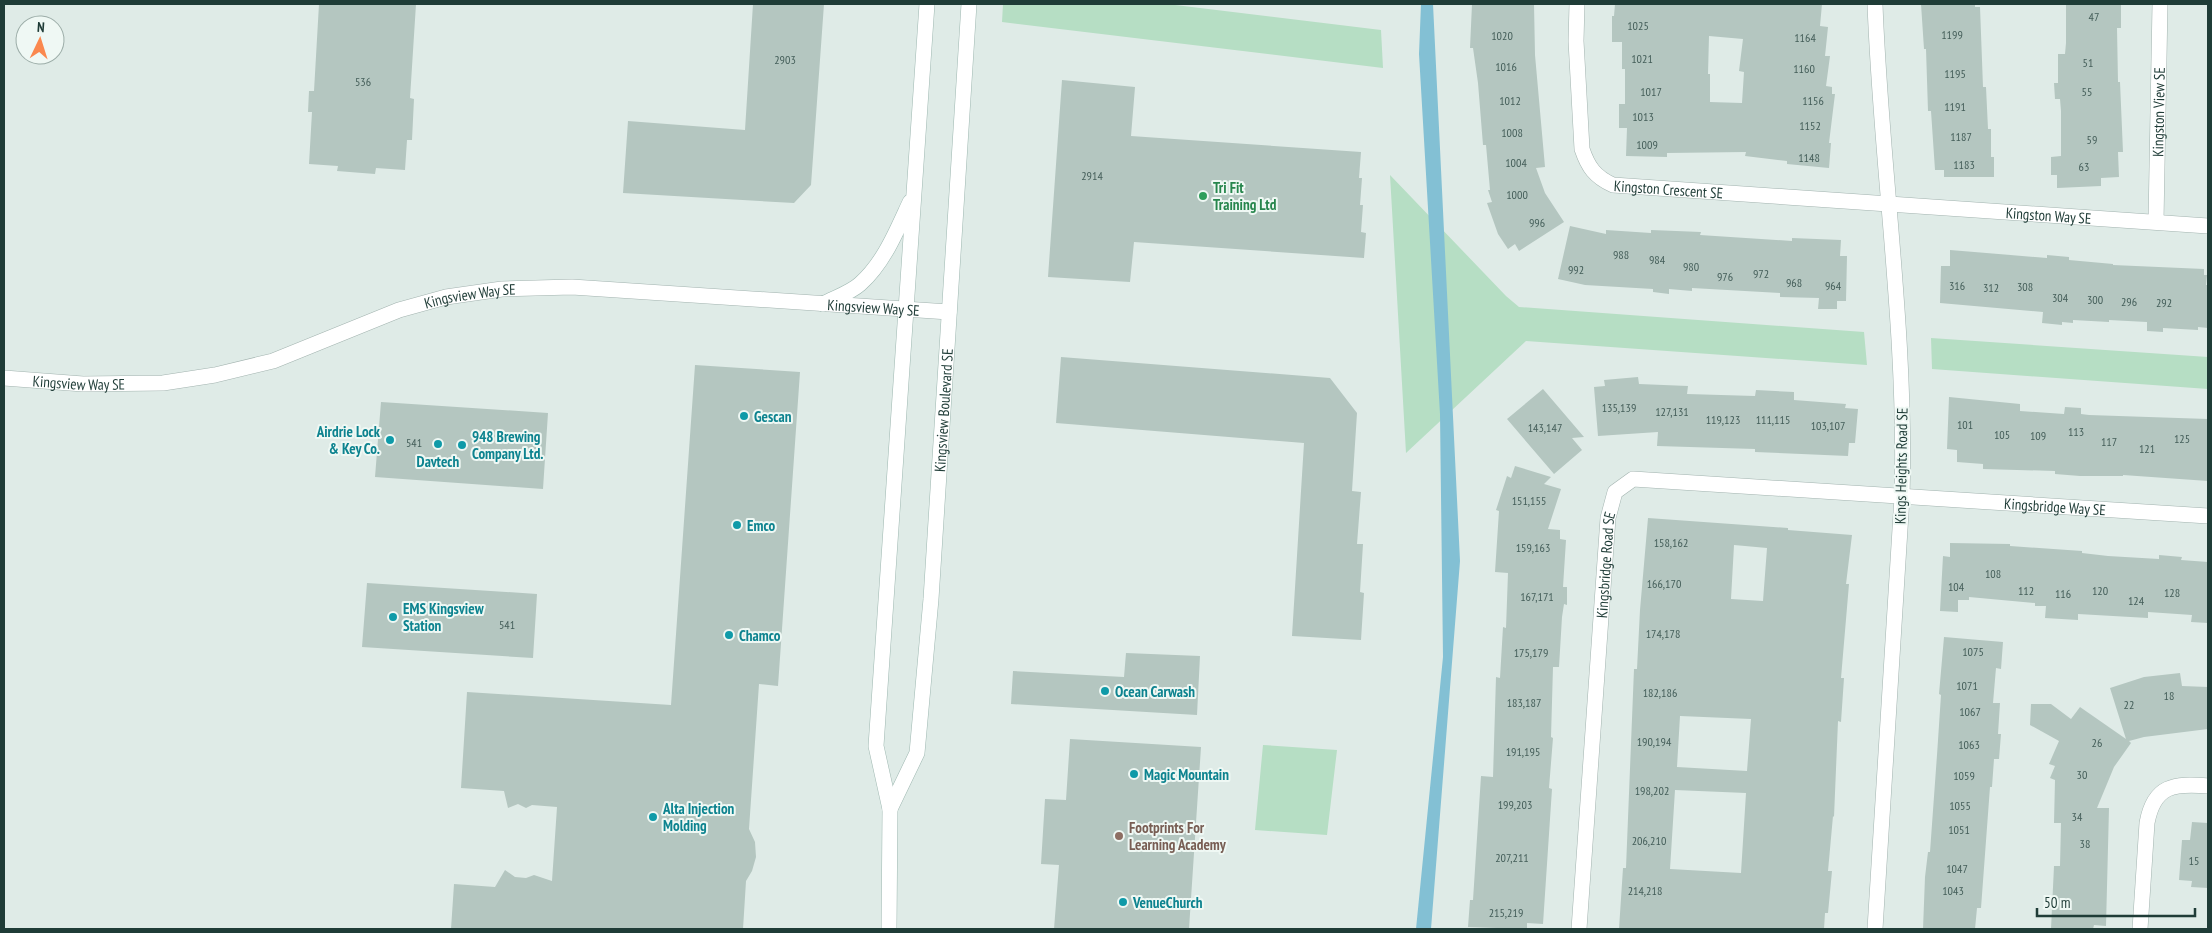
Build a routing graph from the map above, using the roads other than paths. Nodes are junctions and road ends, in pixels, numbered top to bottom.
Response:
1 (927, 4) edge
2 (969, 4) edge
3 (1577, 4) edge
4 (1875, 4) edge
5 (2160, 4) edge
6 (913, 196) junction
7 (1890, 203) junction
8 (2156, 221) junction
9 (2208, 226) edge
10 (823, 304) junction
11 (907, 310) junction
12 (949, 312) junction
13 (4, 378) edge
14 (1902, 497) junction
15 (2208, 516) edge
16 (2208, 786) edge
17 (890, 809) junction
18 (889, 929) edge
19 (1579, 929) edge
20 (1875, 929) edge
21 (2140, 929) edge

1 - 6 street, Kingsview Boulevard SE
2 - 12 street, Kingsview Boulevard SE
3 - 7 street, Kingston Crescent SE
4 - 7 street, Kings Heights Road SE
5 - 8 street, Kingston View SE
6 - 10 street
6 - 11 street, Kingsview Boulevard SE
7 - 8 street, Kingston Way SE
7 - 14 street, Kings Heights Road SE
8 - 9 street, Kingston Way SE
10 - 11 street, Kingsview Way SE
10 - 13 street, Kingsview Way SE
11 - 12 street, Kingsview Way SE
11 - 17 street, Kingsview Boulevard SE
12 - 17 street, Kingsview Boulevard SE
14 - 15 street, Kingsbridge Way SE
14 - 19 street, Kingsbridge Road SE
14 - 20 street, Kings Heights Road SE
16 - 21 street
17 - 18 street, Kingsview Boulevard SE

